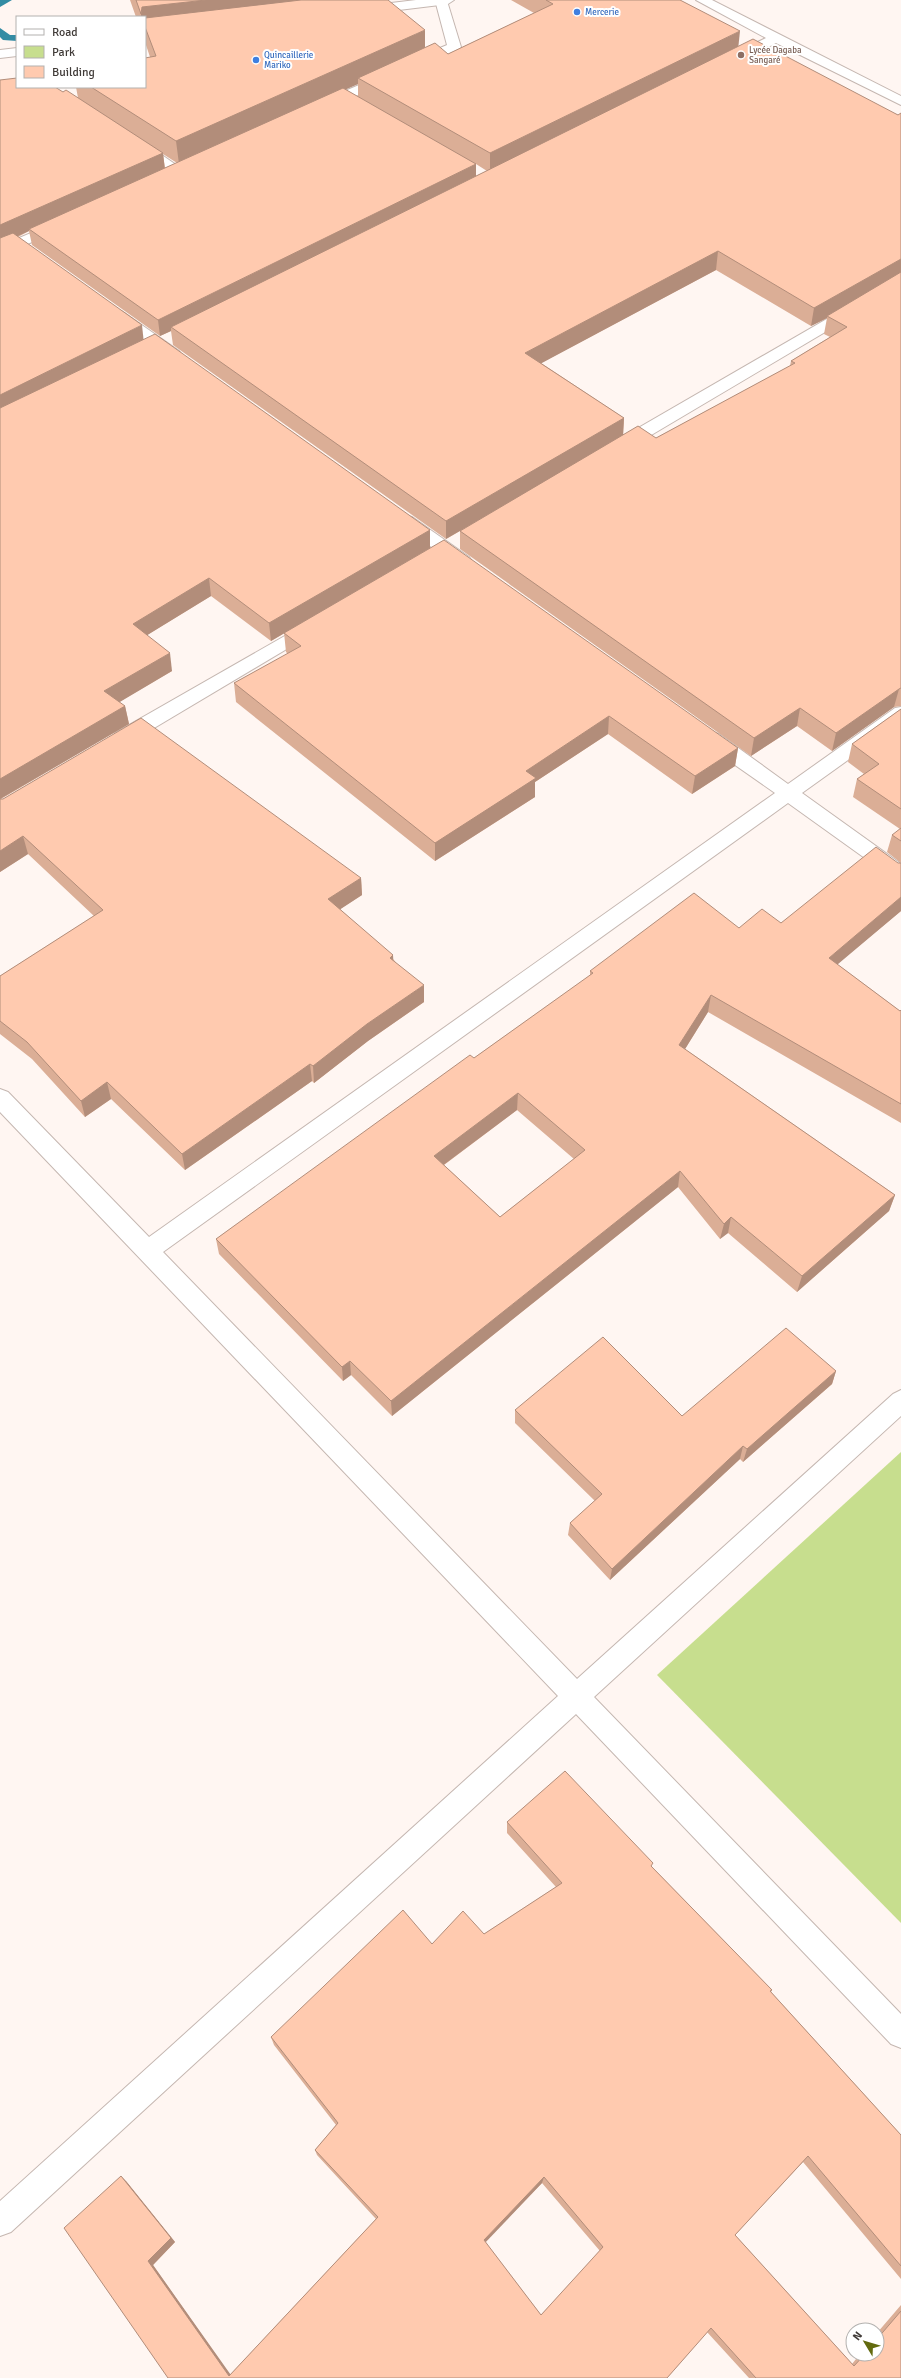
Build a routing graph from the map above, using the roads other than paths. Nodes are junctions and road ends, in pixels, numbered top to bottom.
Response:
1 (444, 0) edge
2 (702, 0) edge
3 (355, 11) edge
4 (776, 38) junction
5 (16, 52) edge
6 (0, 54) edge
7 (720, 66) edge
8 (344, 96) junction
9 (901, 101) edge
10 (358, 104) edge
11 (308, 112) edge
12 (125, 138) edge
13 (193, 164) edge
14 (178, 171) junction
15 (164, 177) edge
16 (67, 222) edge
17 (0, 252) edge
18 (901, 281) edge
19 (107, 308) edge
20 (184, 362) edge
21 (609, 453) edge
22 (394, 512) edge
23 (478, 572) edge
24 (322, 621) edge
25 (901, 713) edge
26 (698, 729) edge
27 (110, 745) edge
28 (788, 793) junction
29 (901, 874) edge
30 (0, 1098) edge
31 (147, 1251) junction
32 (901, 1401) edge
33 (576, 1697) junction
34 (901, 2034) edge
35 (0, 2221) edge

1 - 3 street
1 - 8 street
2 - 4 street
4 - 7 street
4 - 9 street
5 - 6 street
8 - 10 street
8 - 11 street
12 - 14 street
13 - 14 street
14 - 15 street
16 - 17 street
18 - 21 street
19 - 20 street
22 - 23 street
24 - 27 street
25 - 28 street
26 - 28 street
28 - 29 street
28 - 31 street
30 - 31 street
31 - 33 street
32 - 33 street
33 - 34 street
33 - 35 street

